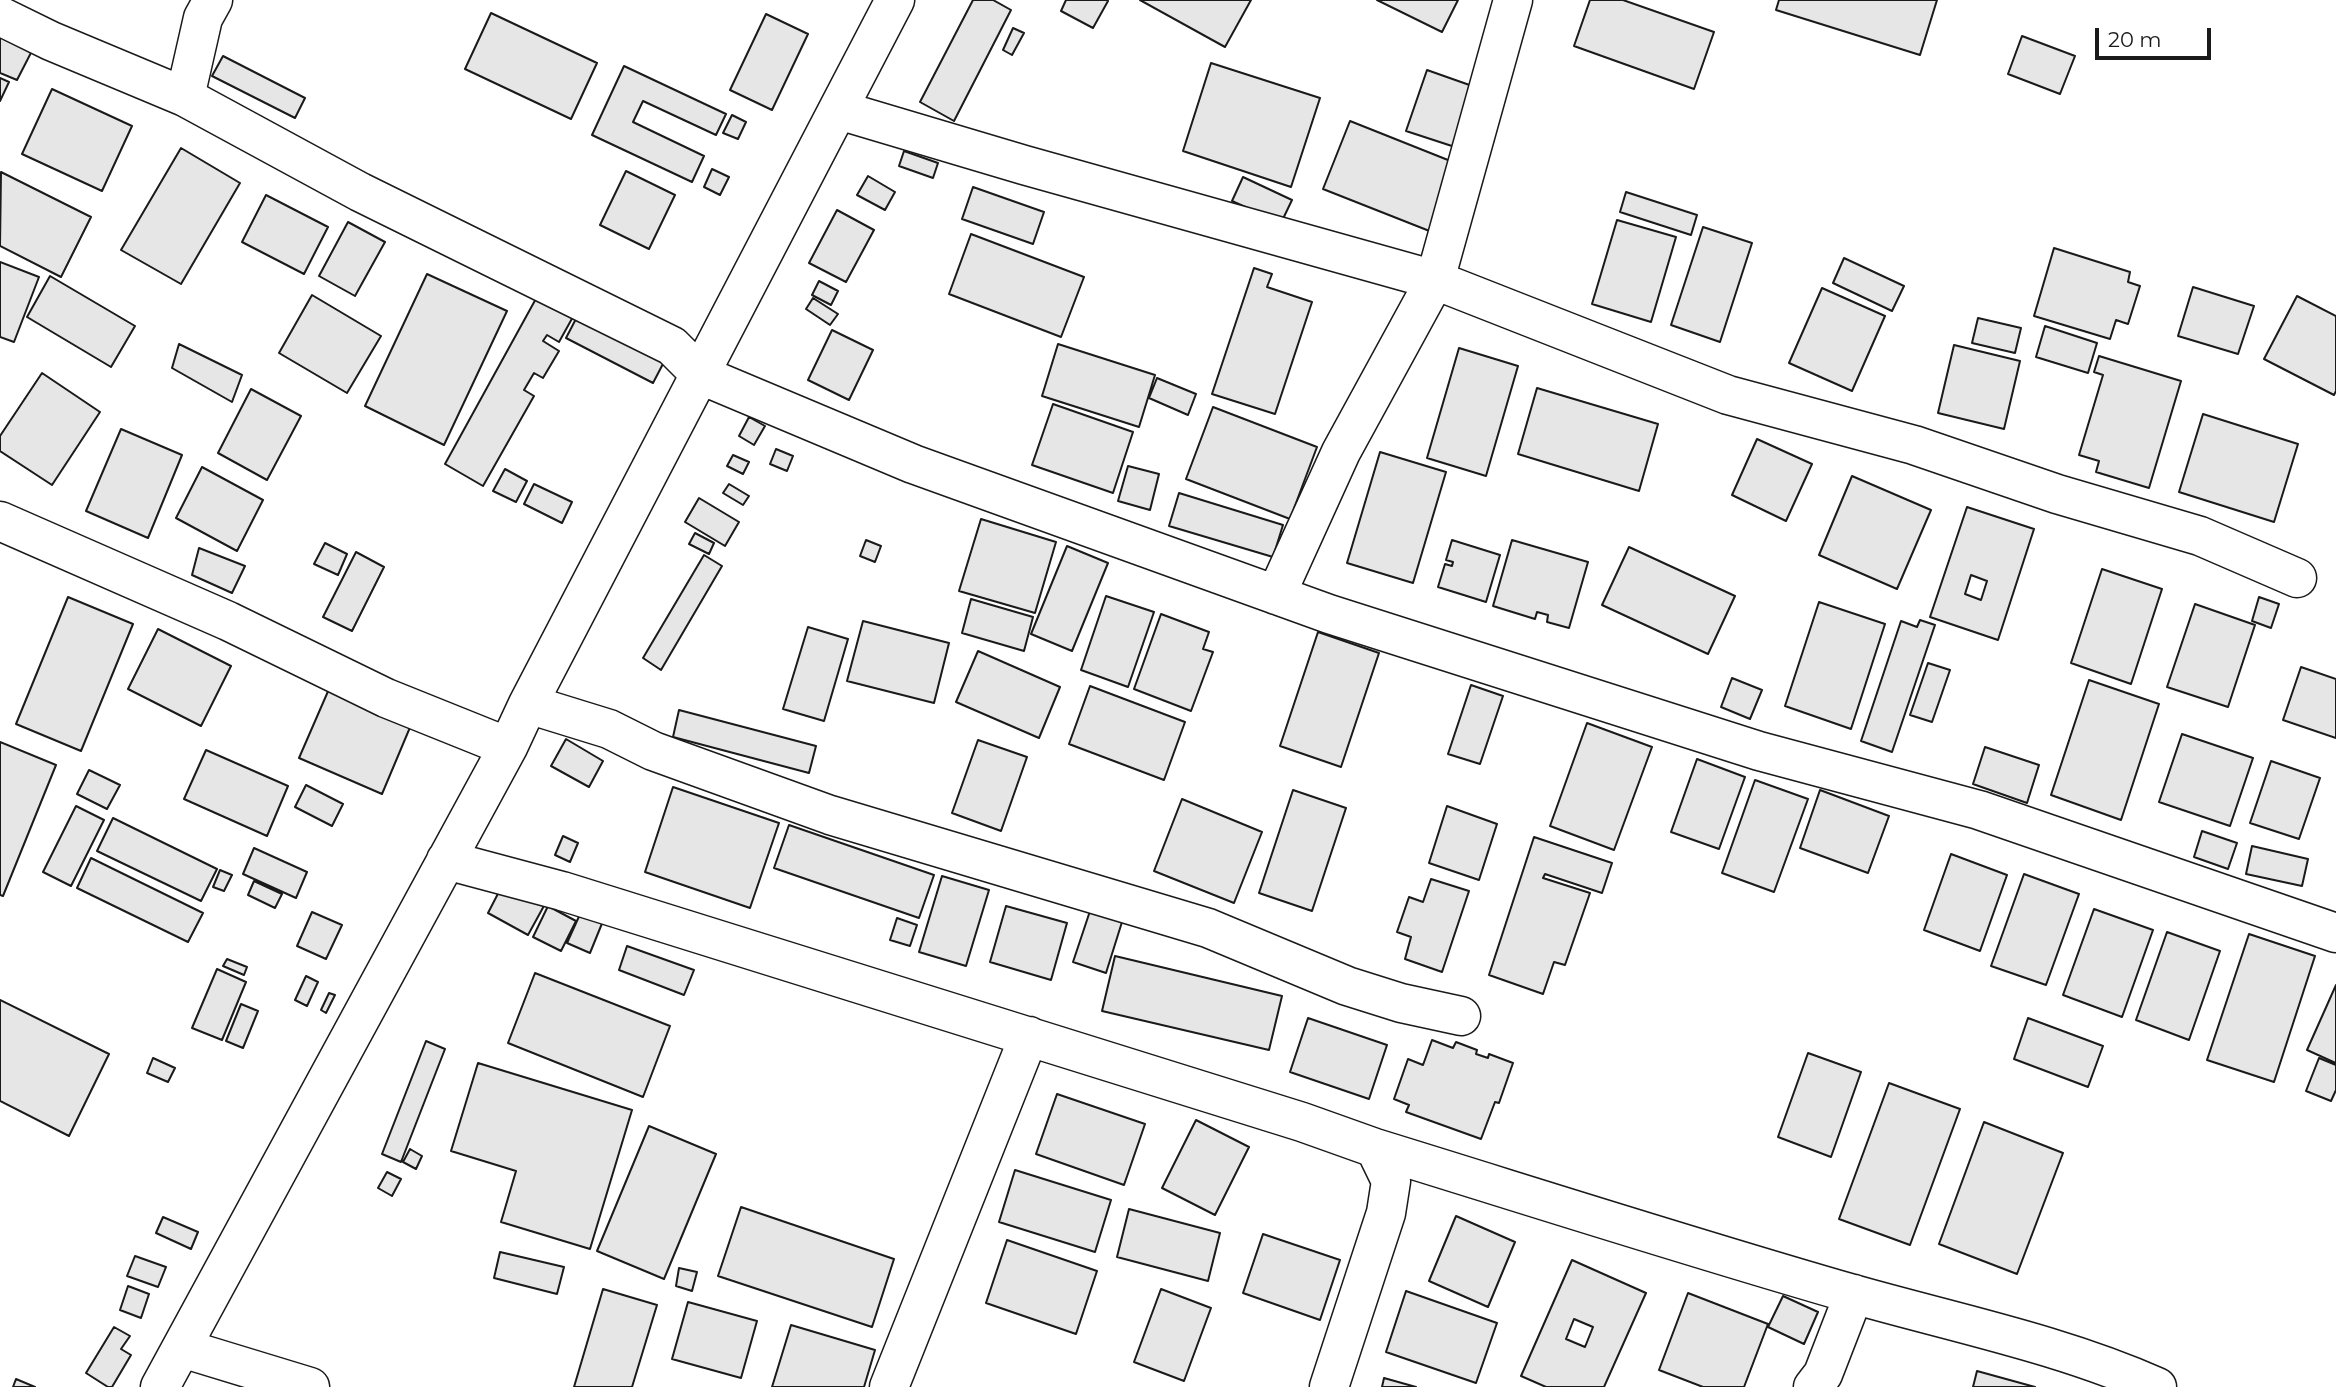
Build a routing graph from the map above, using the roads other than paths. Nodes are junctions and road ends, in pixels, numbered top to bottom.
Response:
1 (212, 0) edge
2 (895, 0) edge
3 (1513, 0) edge
4 (0, 16) edge
5 (185, 97) junction
6 (839, 110) junction
7 (1435, 280) junction
8 (701, 375) junction
9 (2, 527) edge
10 (2297, 578) dead end
11 (1276, 595) junction
12 (528, 704) junction
13 (509, 747) junction
14 (446, 860) junction
15 (2336, 933) edge
16 (1461, 1016) dead end
17 (1029, 1036) junction
18 (1375, 1148) junction
19 (1854, 1294) junction
20 (182, 1348) junction
21 (160, 1387) edge
22 (310, 1387) edge
23 (889, 1387) edge
24 (1329, 1387) edge
25 (1813, 1387) edge
26 (2157, 1387) edge

1 - 5 street
2 - 6 street
3 - 7 street
4 - 5 street
5 - 8 street
6 - 7 street
6 - 8 street
7 - 10 street
7 - 11 street
8 - 11 street
8 - 12 street
9 - 13 street
11 - 15 street
12 - 13 street
12 - 16 street
13 - 14 street
14 - 17 street
14 - 20 street
17 - 18 street
17 - 23 street
18 - 19 street
18 - 24 street
19 - 25 street
19 - 26 street
20 - 21 street
20 - 22 street

